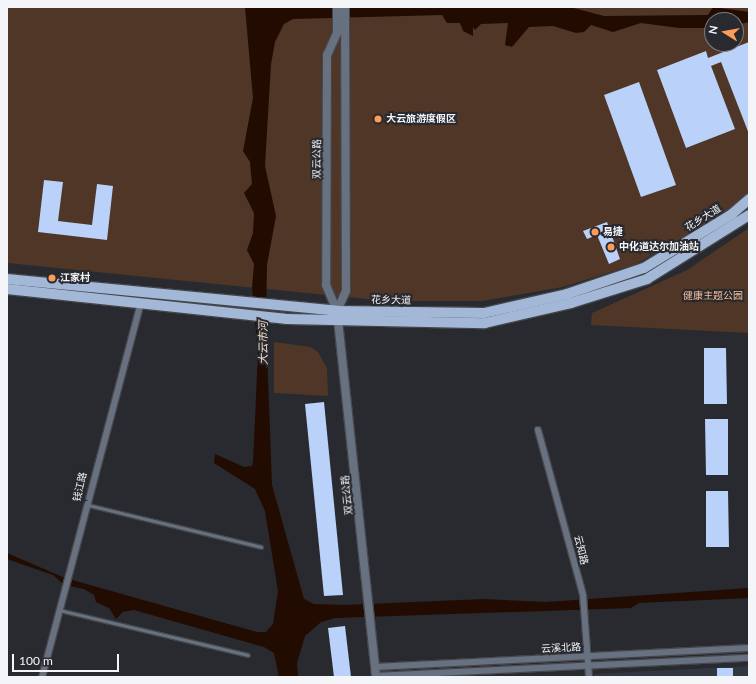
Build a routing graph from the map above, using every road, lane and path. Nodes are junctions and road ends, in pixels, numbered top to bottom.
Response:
1 (337, 7) edge
2 (345, 7) edge
3 (341, 20) junction
4 (749, 199) edge
5 (749, 215) edge
6 (7, 279) edge
7 (7, 289) edge
8 (141, 303) junction
9 (337, 317) junction
10 (538, 430) dead end
11 (86, 504) junction
12 (261, 547) dead end
13 (59, 610) junction
14 (749, 648) edge
15 (248, 655) dead end
16 (588, 656) junction
17 (749, 658) edge
18 (588, 666) junction
19 (374, 667) junction
20 (376, 676) edge
21 (42, 677) edge
22 (589, 677) edge

1 - 3 street, 双云公路
2 - 3 street, 双云公路
3 - 9 street, 双云公路
3 - 9 street, 双云公路
4 - 9 main road, 花乡大道
5 - 9 main road, 花乡大道
6 - 9 main road, 花乡大道
7 - 8 main road, 花乡大道
8 - 9 main road, 花乡大道
8 - 11 street, 钱江路
9 - 19 street, 双云公路
10 - 16 street, 云知路
11 - 12 lane
11 - 13 street, 钱江路
13 - 15 lane
13 - 21 street, 钱江路
14 - 16 street, 云溪北路
16 - 18 street, 云知路
16 - 19 street, 云溪北路
17 - 18 street, 云溪北路
18 - 20 street, 云溪北路
18 - 22 street, 云知路
19 - 20 street, 双云公路

